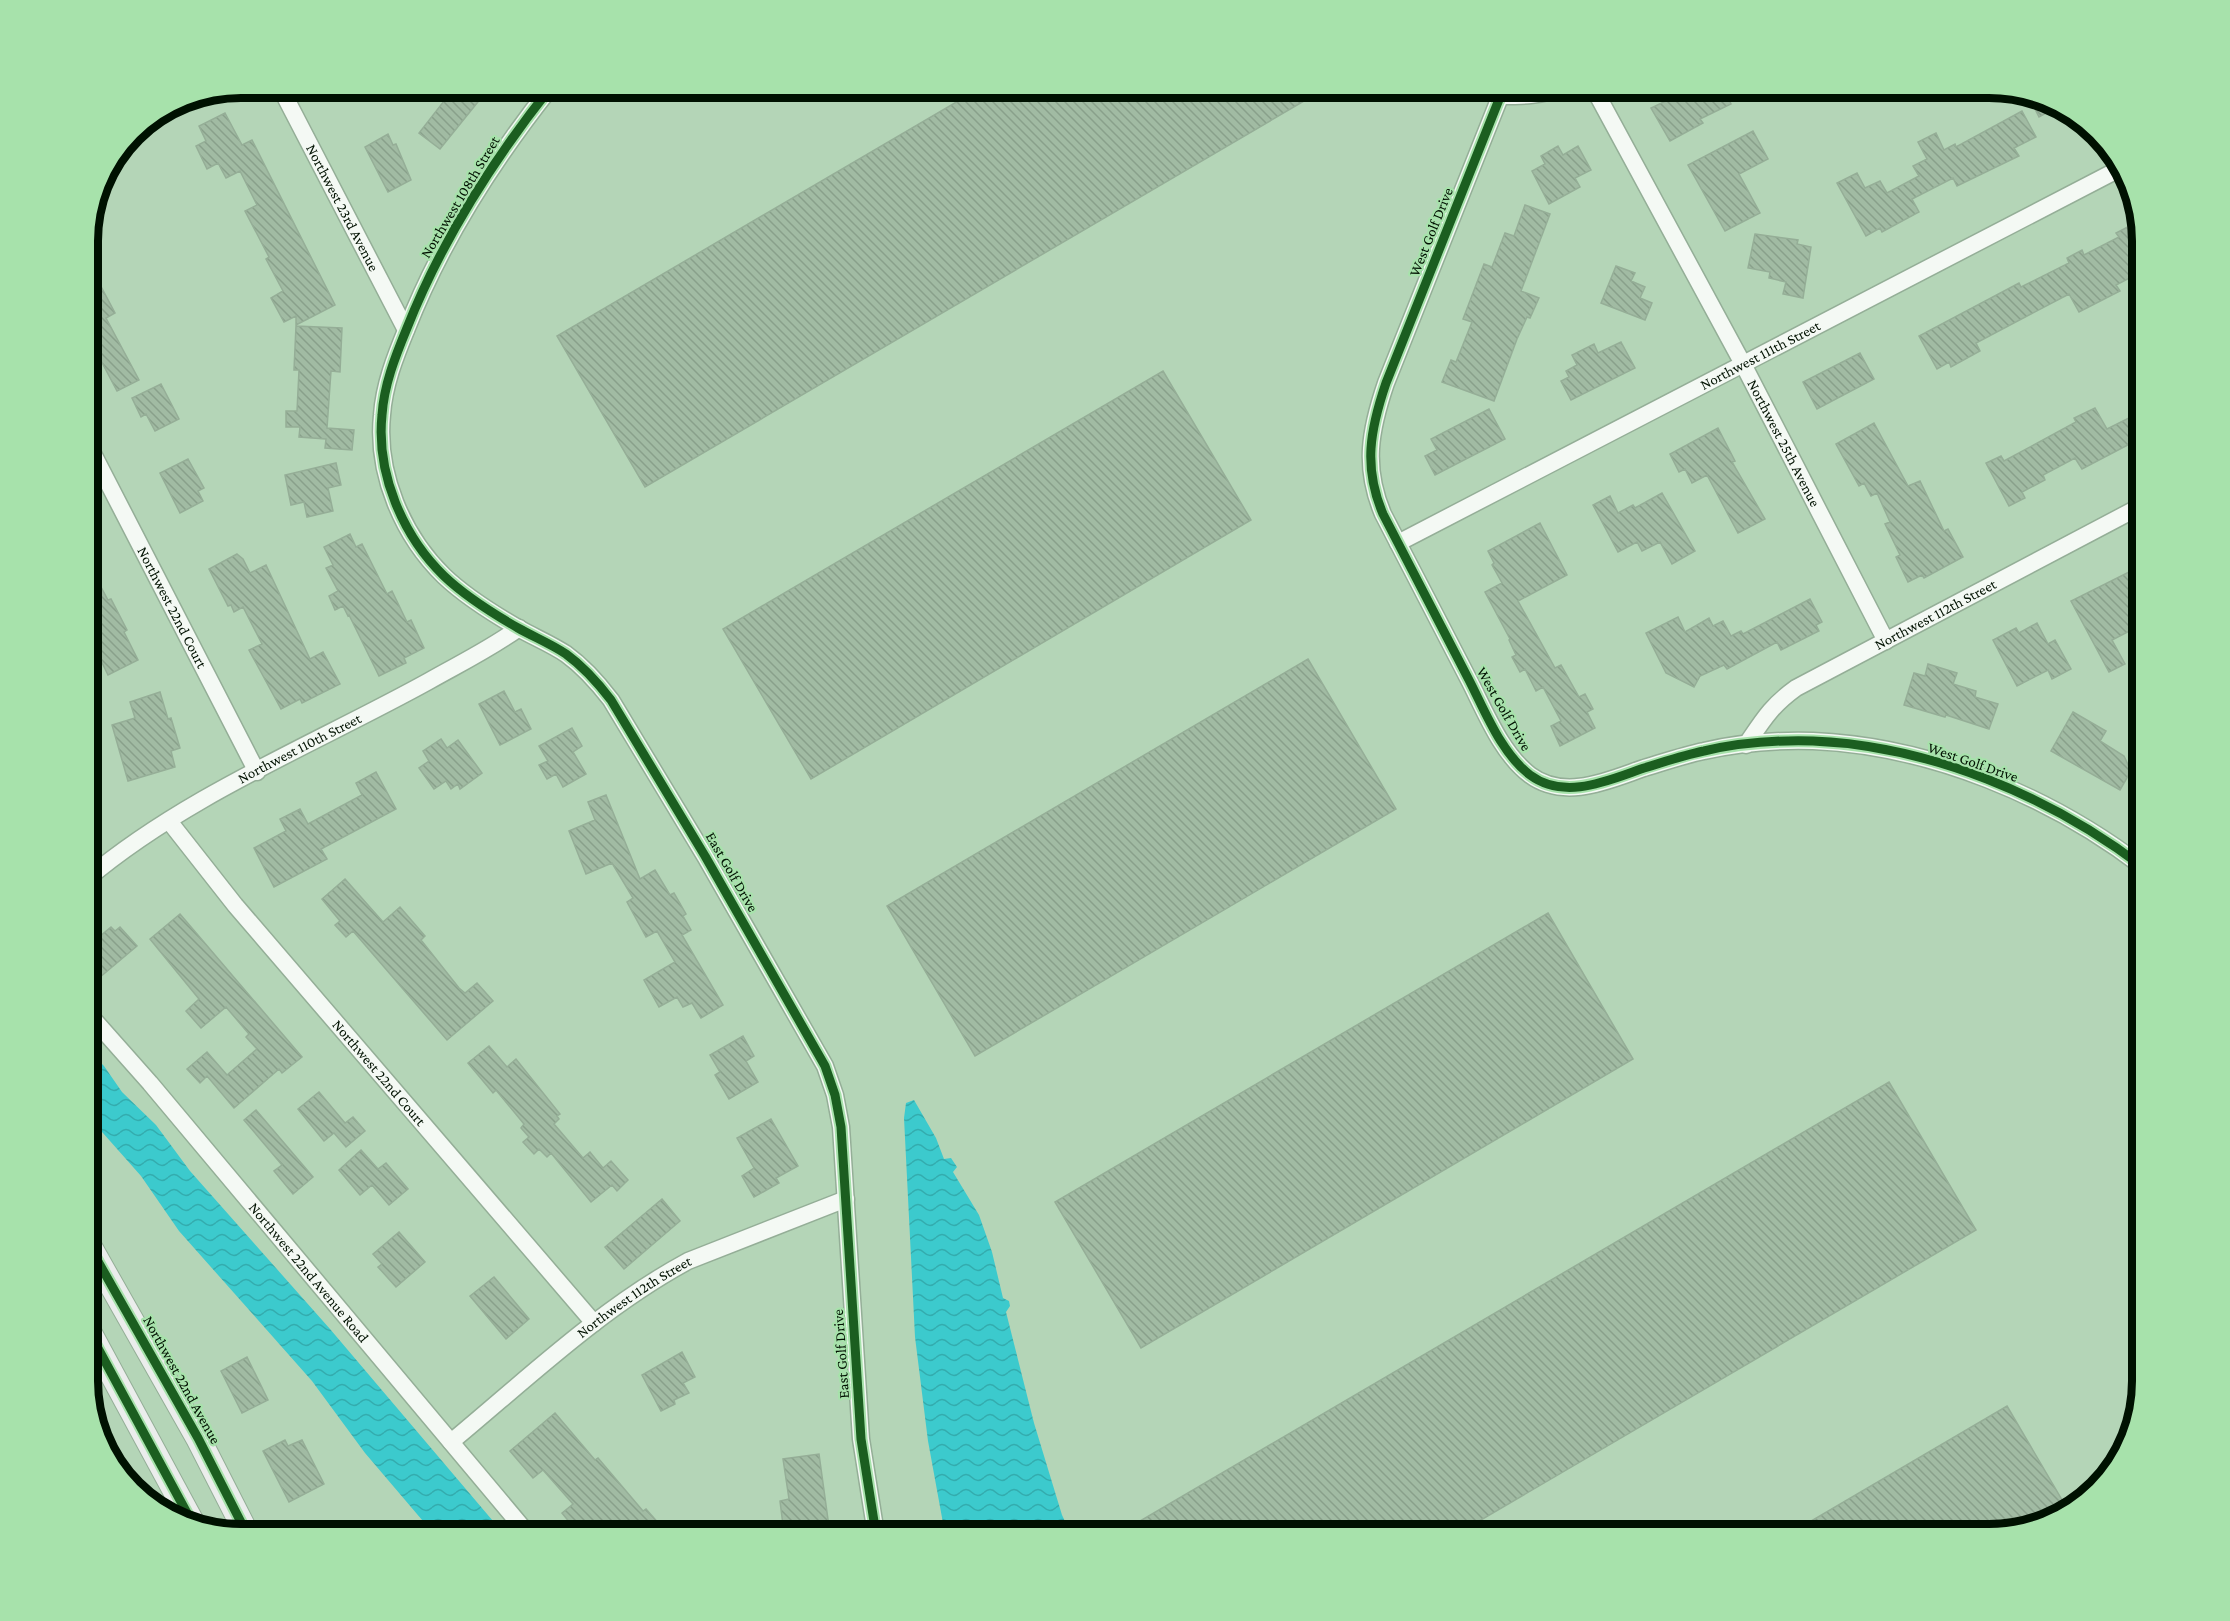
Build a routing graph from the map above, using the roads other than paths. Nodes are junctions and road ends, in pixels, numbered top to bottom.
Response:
1 (285, 97) edge
2 (544, 97) edge
3 (1501, 97) edge
4 (1598, 97) edge
5 (2115, 171) edge
6 (406, 330) junction
7 (1743, 364) junction
8 (98, 463) edge
9 (2132, 511) edge
10 (1398, 543) junction
11 (519, 628) junction
12 (1886, 641) junction
13 (1746, 745) junction
14 (257, 772) junction
15 (169, 821) junction
16 (2132, 855) edge
17 (98, 871) edge
18 (98, 1024) edge
19 (846, 1199) junction
20 (98, 1261) edge
21 (594, 1323) junction
22 (98, 1348) edge
23 (452, 1442) junction
24 (187, 1513) edge
25 (242, 1524) edge
26 (520, 1524) edge
27 (874, 1524) edge

1 - 6 street, Northwest 23rd Avenue
2 - 6 street, Northwest 108th Street
3 - 10 street, West Golf Drive
4 - 7 street, Northwest 25th Avenue
5 - 7 street, Northwest 111th Street
6 - 11 street, East Golf Drive
7 - 10 street, Northwest 111th Street
7 - 12 street, Northwest 25th Avenue
8 - 14 street, Northwest 22nd Court
9 - 12 street, Northwest 112th Street
10 - 13 street, West Golf Drive
11 - 14 street, Northwest 110th Street
11 - 19 street, East Golf Drive
12 - 13 street, Northwest 112th Street
13 - 16 street, West Golf Drive
14 - 15 street, Northwest 110th Street
15 - 17 street, Northwest 110th Street
15 - 21 street, Northwest 22nd Court
18 - 23 street, Northwest 22nd Avenue Road
19 - 21 street, Northwest 112th Street
19 - 27 street, East Golf Drive
20 - 25 main road, Northwest 22nd Avenue
21 - 23 street, Northwest 112th Street
22 - 24 main road
23 - 26 street, Northwest 22nd Avenue Road

